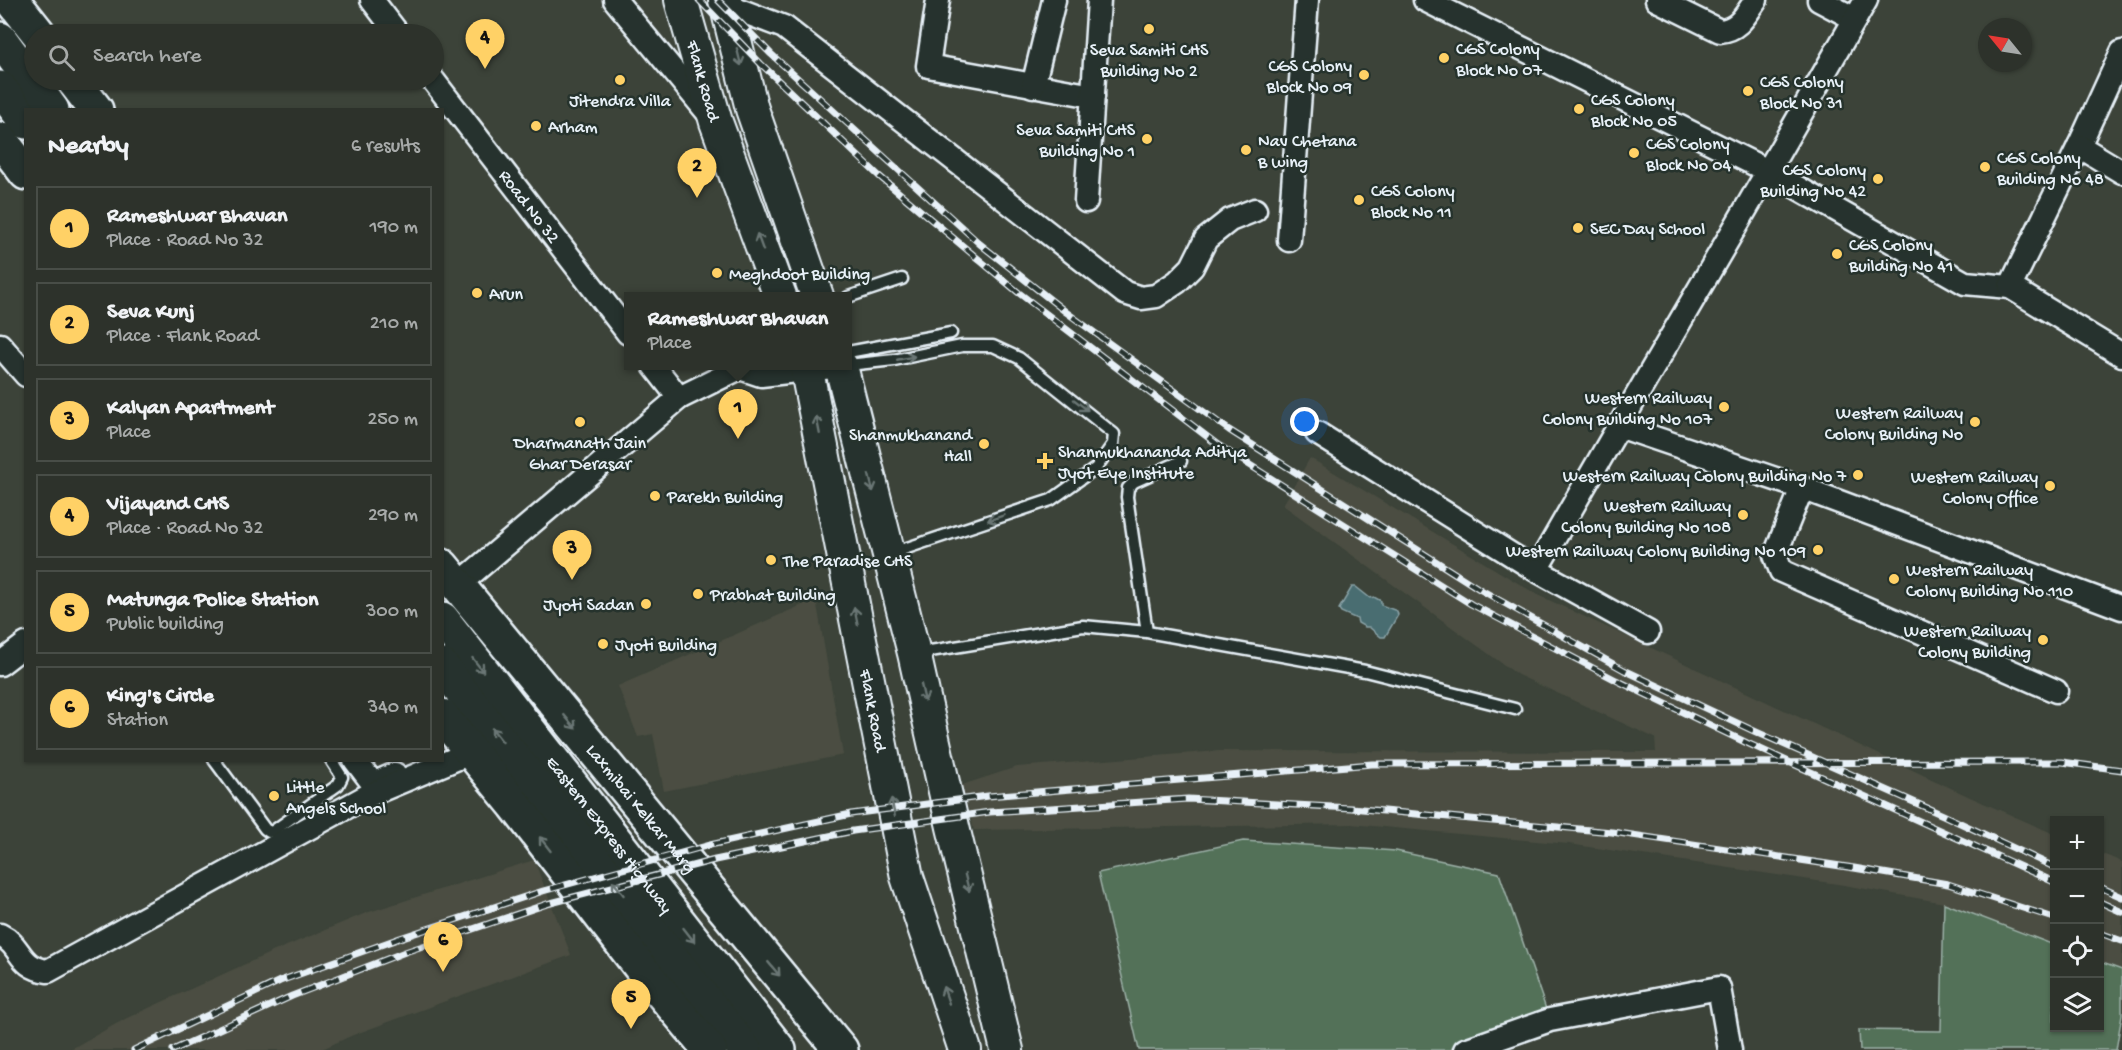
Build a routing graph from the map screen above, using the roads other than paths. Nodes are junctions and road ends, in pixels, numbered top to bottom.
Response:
1 (12, 0) edge
2 (615, 0) edge
3 (681, 0) edge
4 (938, 0) edge
5 (1054, 0) edge
6 (1099, 0) edge
7 (1307, 0) edge
8 (1425, 0) edge
9 (1657, 0) edge
10 (1756, 0) edge
11 (1819, 0) edge
12 (378, 2) edge
13 (726, 3) edge
14 (1860, 9) edge
15 (31, 24) edge
16 (392, 24) edge
17 (0, 39) edge
18 (2122, 52) edge
19 (24, 72) edge
20 (1032, 86) junction
21 (0, 88) edge
22 (37, 90) edge
23 (81, 90) edge
24 (441, 90) edge
25 (1093, 96) junction
26 (51, 108) edge
27 (94, 108) edge
28 (24, 119) edge
29 (716, 122) junction
30 (0, 139) edge
31 (2079, 146) junction
32 (24, 170) edge
33 (1768, 171) junction
34 (2122, 172) edge
35 (1086, 201) dead end
36 (1255, 210) dead end
37 (1289, 240) dead end
38 (902, 279) dead end
39 (2010, 287) junction
40 (778, 292) edge
41 (815, 292) edge
42 (852, 296) edge
43 (624, 328) edge
44 (951, 333) dead end
45 (0, 345) edge
46 (852, 351) edge
47 (2122, 355) edge
48 (852, 365) edge
49 (657, 370) edge
50 (735, 370) edge
51 (748, 370) edge
52 (789, 370) edge
53 (807, 370) edge
54 (842, 370) edge
55 (24, 373) edge
56 (679, 398) junction
57 (1619, 426) junction
58 (1317, 433) dead end
59 (1181, 461) dead end
60 (1802, 488) junction
61 (889, 554) junction
62 (1536, 570) junction
63 (452, 584) edge
64 (2122, 608) edge
65 (444, 622) edge
66 (1147, 632) junction
67 (1648, 632) dead end
68 (914, 653) junction
69 (444, 669) edge
70 (2056, 691) dead end
71 (1515, 709) dead end
72 (444, 720) edge
73 (459, 748) edge
74 (444, 756) edge
75 (215, 762) edge
76 (332, 762) edge
77 (357, 762) edge
78 (417, 762) edge
79 (432, 762) edge
80 (723, 908) junction
81 (0, 935) edge
82 (733, 1035) edge
83 (779, 1050) edge
84 (841, 1050) edge
85 (965, 1050) edge
86 (1007, 1050) edge
87 (1465, 1050) edge
88 (1730, 1050) edge

1 - 15 highway
2 - 29 street
3 - 29 street, Flank Road
4 - 20 street
5 - 20 street
6 - 25 street
7 - 37 street
8 - 33 street
9 - 10 street
11 - 14 street
12 - 16 street
13 - 36 street
13 -> 41 street
14 - 33 street
17 - 19 highway
18 - 31 street
20 - 25 street
21 - 28 highway
22 - 26 highway
23 - 27 highway
24 - 43 street, Road No 32
25 - 35 street
40 -> 29 street, Flank Road
30 - 32 highway
31 - 34 street
31 - 39 street
33 - 39 street
33 - 57 street
38 - 42 lane
39 - 47 street
44 - 46 lane
45 - 55 street
48 -> 61 lane
49 - 56 street
50 - 56 street
51 - 52 street
85 -> 53 street, Flank Road
54 -> 61 street
56 - 63 street
57 - 60 street
57 - 62 street
58 - 62 street
59 - 66 lane
60 - 64 street
60 - 70 street
61 - 68 street
62 - 67 street
63 -> 80 highway, Laxmibai Kelkar Marg
65 -> 82 highway, Eastern Express Highway
66 - 68 lane
66 - 71 lane
68 -> 86 street
82 -> 69 highway, Eastern Express Highway
72 - 73 highway
73 - 74 street
82 -> 73 highway
75 - 76 lane
77 - 78 street
79 - 81 street
80 - 82 highway
80 -> 84 highway, Laxmibai Kelkar Marg
82 - 83 highway, Eastern Express Highway
87 - 88 street

